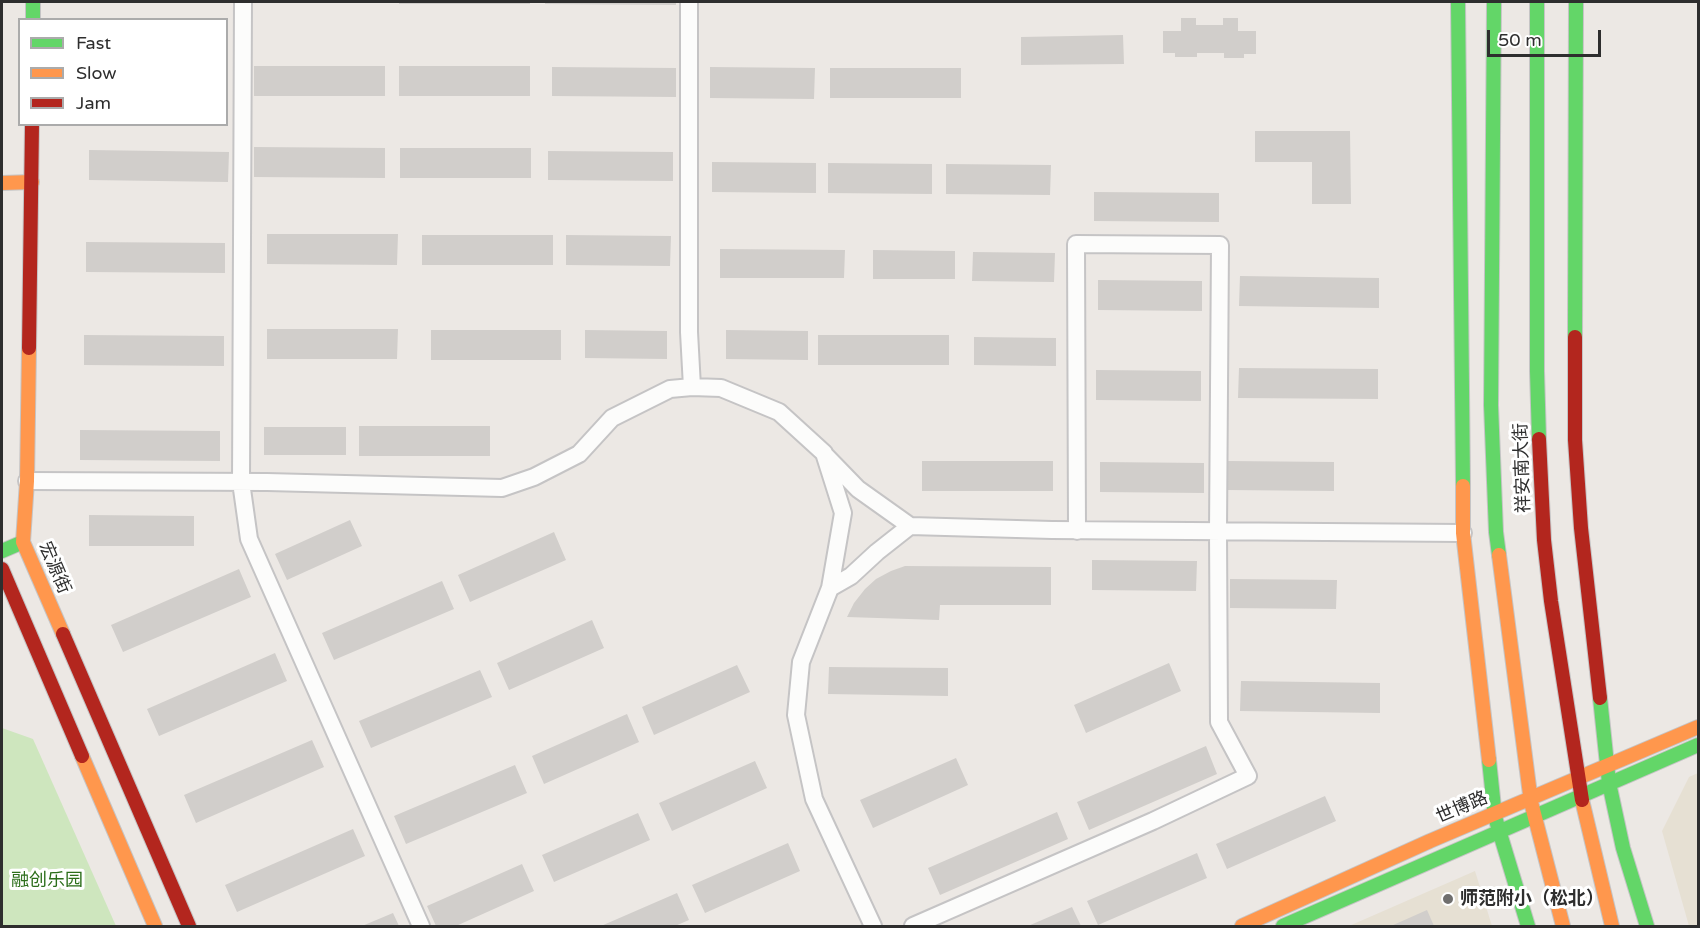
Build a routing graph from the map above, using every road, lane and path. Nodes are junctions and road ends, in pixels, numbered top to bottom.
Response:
1 (33, 2) edge
2 (243, 2) edge
3 (690, 2) edge
4 (1458, 2) edge
5 (1494, 2) edge
6 (1537, 2) edge
7 (1576, 2) edge
8 (33, 18) edge
9 (32, 126) edge
10 (32, 182) junction
11 (2, 183) edge
12 (692, 387) junction
13 (824, 453) junction
14 (27, 481) junction
15 (241, 482) junction
16 (910, 526) junction
17 (1077, 531) junction
18 (1218, 531) junction
19 (1463, 533) junction
20 (23, 542) junction
21 (2, 551) edge
22 (2, 569) edge
23 (21, 588) edge
24 (830, 588) junction
25 (1698, 727) edge
26 (1698, 745) edge
27 (1608, 765) junction
28 (1578, 777) junction
29 (1609, 783) junction
30 (1581, 797) junction
31 (1530, 798) junction
32 (1495, 813) junction
33 (1535, 817) junction
34 (1500, 832) junction
35 (155, 927) edge
36 (189, 927) edge
37 (421, 927) edge
38 (873, 927) edge
39 (913, 927) edge
40 (1242, 927) edge
41 (1283, 927) edge
42 (1528, 927) edge
43 (1563, 927) edge
44 (1612, 927) edge
45 (1647, 927) edge

1 - 8 main road
2 - 15 street
3 - 12 street
4 - 19 main road
5 - 31 main road, 祥安南大街
6 - 28 main road, 祥安南大街
7 - 27 main road
9 - 10 main road, 宏源街
10 - 11 main road
10 - 14 main road, 宏源街
12 - 13 street
12 - 15 street
13 - 16 street
13 - 24 street
14 - 15 street
14 - 20 main road, 宏源街
15 - 37 street
16 - 17 street
16 - 24 street
17 - 18 street
17 - 18 street
18 - 19 street
18 - 39 street
19 - 32 main road
20 - 21 main road
20 - 23 main road, 宏源街
22 - 23 main road, 宏源街
23 - 35 main road, 宏源街
23 - 36 main road, 宏源街
24 - 38 street
25 - 27 main road, 世博路
26 - 29 main road, 世博路
27 - 28 main road, 世博路
27 - 29 main road
28 - 30 main road, 祥安南大街
28 - 31 main road, 世博路
29 - 30 main road, 世博路
29 - 45 main road
30 - 33 main road, 世博路
30 - 44 main road, 祥安南大街
31 - 32 main road, 世博路
31 - 33 main road, 祥安南大街
32 - 34 main road
32 - 40 main road, 世博路
33 - 34 main road, 世博路
33 - 43 main road, 祥安南大街
34 - 41 main road, 世博路
34 - 42 main road

